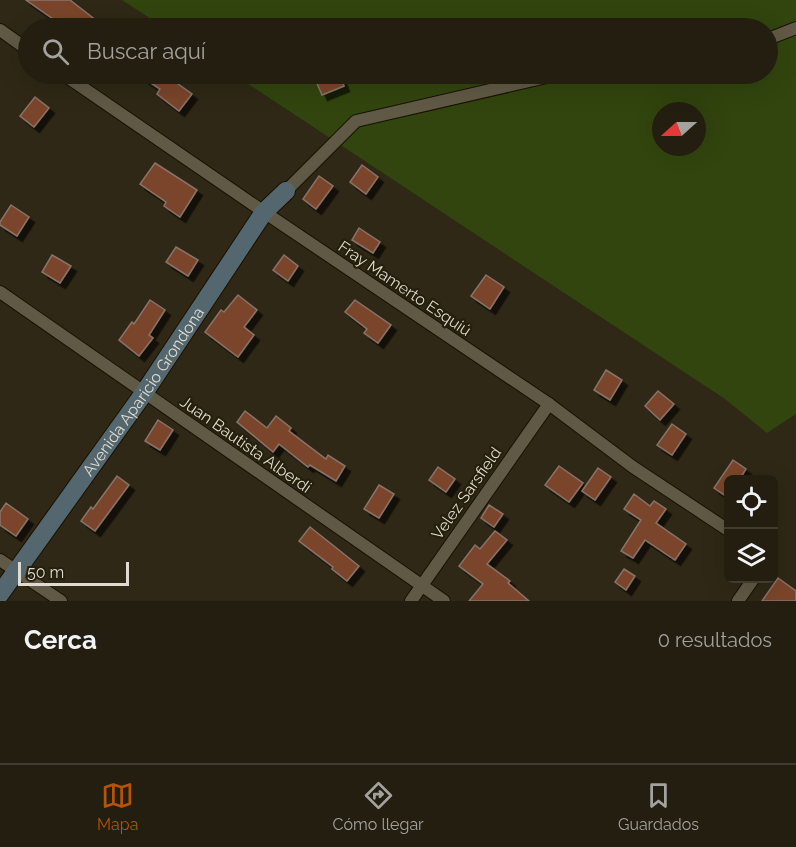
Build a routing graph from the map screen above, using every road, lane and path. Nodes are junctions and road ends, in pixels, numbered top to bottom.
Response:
1 (796, 28) edge
2 (0, 30) edge
3 (778, 35) edge
4 (18, 43) edge
5 (78, 84) edge
6 (516, 84) edge
7 (286, 191) joint
8 (264, 212) junction
9 (0, 292) edge
10 (144, 393) junction
11 (549, 404) junction
12 (727, 529) edge
13 (0, 560) edge
14 (16, 571) junction
15 (751, 583) edge
16 (422, 586) junction
17 (0, 594) edge
18 (61, 601) edge
19 (411, 601) edge
20 (444, 601) edge
21 (738, 601) edge

1 - 3 street
2 - 4 street
5 - 8 street, Fray Mamerto Esquiú
6 - 7 street
7 - 8 main road, Avenida Aparicio Grondona
8 - 10 main road, Avenida Aparicio Grondona
8 - 11 street, Fray Mamerto Esquiú
9 - 10 street, Juan Bautista Alberdi
10 - 14 main road, Avenida Aparicio Grondona
10 - 16 street, Juan Bautista Alberdi
11 - 12 street, Fray Mamerto Esquiú
11 - 16 street, Velez Sarsfield
13 - 14 street
14 - 17 main road, Avenida Aparicio Grondona
14 - 18 street
15 - 21 street
16 - 19 street, Velez Sarsfield
16 - 20 street, Juan Bautista Alberdi

